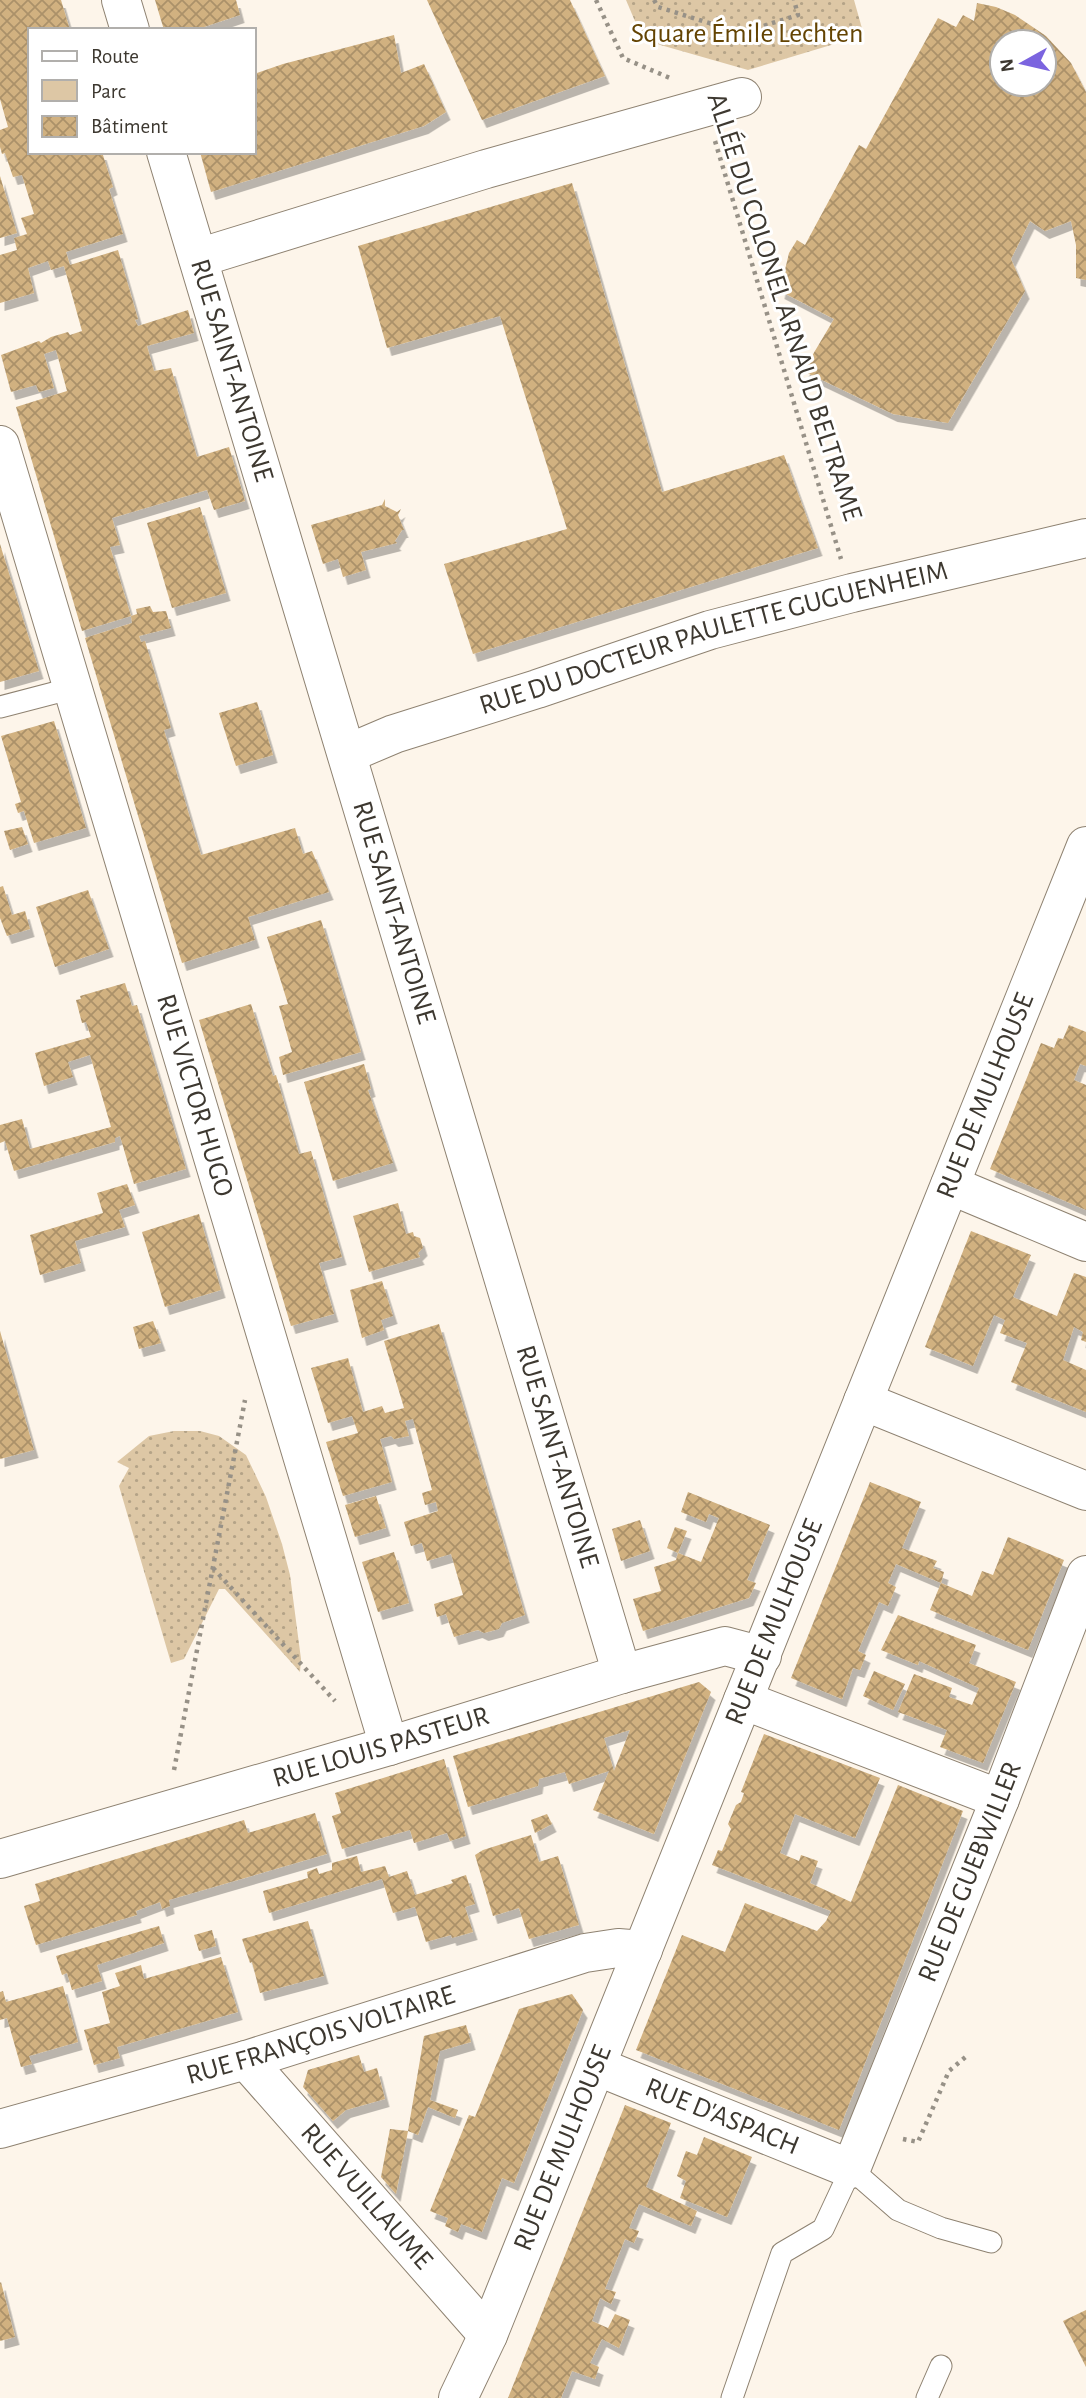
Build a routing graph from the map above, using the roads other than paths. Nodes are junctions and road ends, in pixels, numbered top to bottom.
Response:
1 (121, 0) edge
2 (129, 28) edge
3 (742, 97) dead end
4 (167, 154) edge
5 (198, 258) junction
6 (0, 445) edge
7 (1086, 538) edge
8 (73, 688) junction
9 (0, 707) edge
10 (347, 754) junction
11 (1086, 846) edge
12 (950, 1185) junction
13 (1086, 1242) edge
14 (863, 1401) junction
15 (1086, 1491) edge
16 (1086, 1575) edge
17 (762, 1656) junction
18 (622, 1674) junction
19 (743, 1700) junction
20 (389, 1746) junction
21 (1000, 1799) junction
22 (0, 1858) edge
23 (643, 1950) junction
24 (246, 2060) junction
25 (596, 2066) junction
26 (0, 2129) edge
27 (851, 2169) junction
28 (991, 2242) dead end
29 (488, 2335) junction
30 (941, 2366) dead end
31 (458, 2398) edge
32 (732, 2398) edge
33 (927, 2398) edge

1 - 2 street
3 - 5 street
4 - 5 street, RUE SAINT-ANTOINE
5 - 10 street, RUE SAINT-ANTOINE
6 - 8 street, RUE VICTOR HUGO
7 - 10 street, RUE DU DOCTEUR PAULETTE GUGUENHEIM
8 - 9 lane
8 - 20 street, RUE VICTOR HUGO
10 - 18 street, RUE SAINT-ANTOINE
11 - 12 street, RUE DE MULHOUSE
12 - 13 street
12 - 14 street, RUE DE MULHOUSE
14 - 15 street
14 - 17 street, RUE DE MULHOUSE
16 - 21 street, RUE DE GUEBWILLER
17 - 18 street, RUE LOUIS PASTEUR
17 - 19 street, RUE DE MULHOUSE
18 - 20 street, RUE LOUIS PASTEUR
19 - 21 street
19 - 23 street, RUE DE MULHOUSE
20 - 22 street, RUE LOUIS PASTEUR
21 - 27 street, RUE DE GUEBWILLER
23 - 24 street, RUE FRANÇOIS VOLTAIRE
23 - 25 street, RUE DE MULHOUSE
24 - 26 street, RUE FRANÇOIS VOLTAIRE
24 - 29 street, RUE VUILLAUME
25 - 27 street, RUE D'ASPACH
25 - 29 street, RUE DE MULHOUSE
27 - 28 lane
27 - 32 lane
29 - 31 street, RUE DE MULHOUSE
30 - 33 lane

